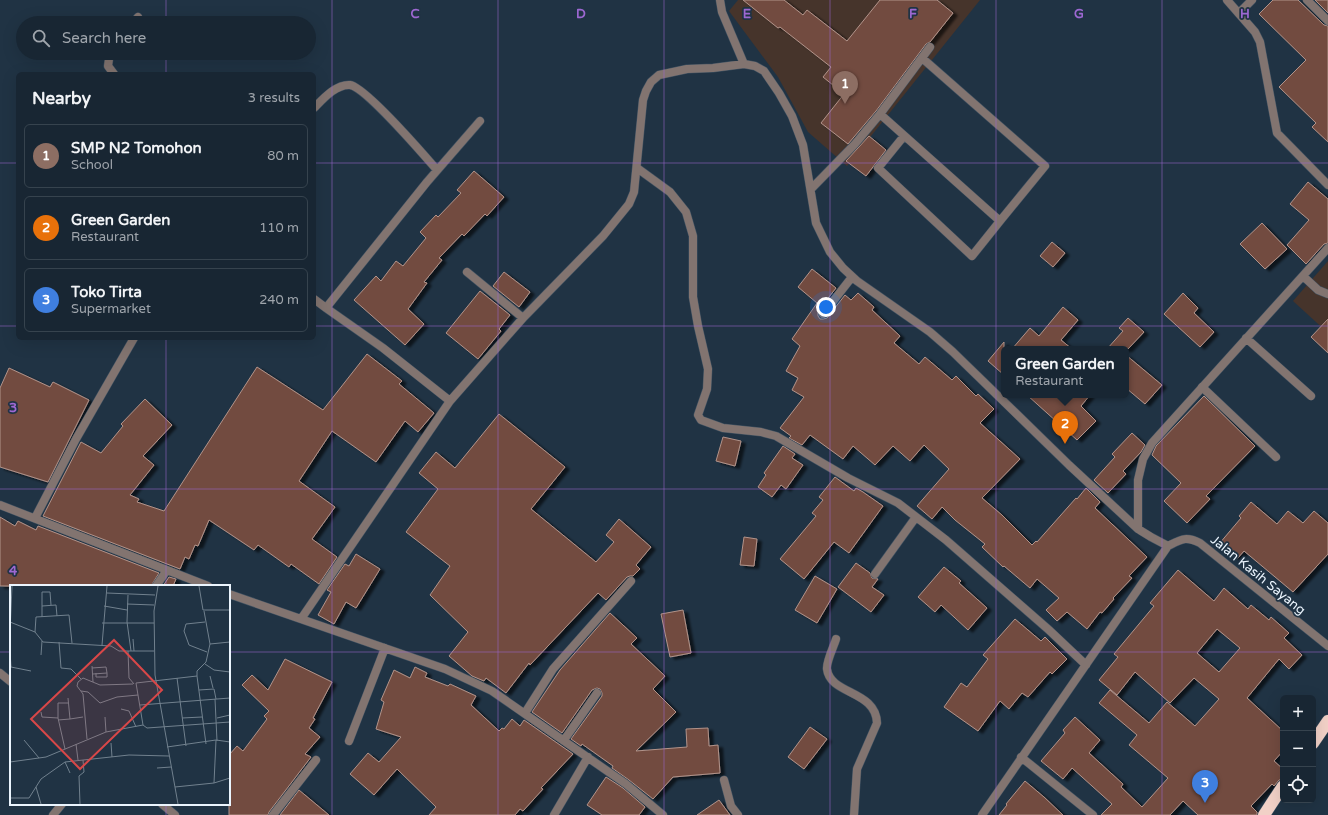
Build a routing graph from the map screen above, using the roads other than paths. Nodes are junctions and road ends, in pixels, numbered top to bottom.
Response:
1 (720, 0) edge
2 (1227, 0) edge
3 (1252, 0) edge
4 (1306, 0) edge
5 (1239, 13) junction
6 (1328, 21) edge
7 (930, 47) dead end
8 (922, 58) junction
9 (109, 60) edge
10 (744, 64) junction
11 (112, 72) edge
12 (316, 106) edge
13 (880, 114) junction
14 (480, 120) dead end
15 (904, 136) junction
16 (637, 168) junction
17 (438, 170) junction
18 (1328, 185) edge
19 (811, 189) junction
20 (1000, 221) junction
21 (1328, 248) edge
22 (467, 272) dead end
23 (1303, 276) junction
24 (852, 277) junction
25 (1328, 294) edge
26 (316, 300) edge
27 (326, 308) junction
28 (823, 314) dead end
29 (523, 318) junction
30 (1246, 338) junction
31 (133, 340) edge
32 (1202, 387) junction
33 (1311, 396) dead end
34 (450, 401) junction
35 (1276, 457) dead end
36 (0, 504) edge
37 (916, 517) junction
38 (35, 518) junction
39 (1138, 528) junction
40 (1168, 546) junction
41 (167, 570) junction
42 (874, 574) dead end
43 (631, 581) dead end
44 (157, 585) edge
45 (205, 585) edge
46 (230, 594) edge
47 (301, 619) junction
48 (836, 639) dead end
49 (1328, 646) edge
50 (385, 648) junction
51 (1086, 665) junction
52 (0, 673) edge
53 (10, 681) edge
54 (597, 693) dead end
55 (525, 713) junction
56 (1328, 721) edge
57 (1316, 739) edge
58 (564, 740) junction
59 (349, 741) dead end
60 (588, 756) junction
61 (1021, 757) junction
62 (316, 760) dead end
63 (724, 780) dead end
64 (1280, 791) edge
65 (61, 805) edge
66 (163, 805) edge
67 (53, 815) edge
68 (175, 815) edge
69 (273, 815) edge
70 (554, 815) edge
71 (663, 815) edge
72 (738, 815) edge
73 (854, 815) edge
74 (982, 815) edge
75 (1093, 815) edge
76 (1264, 815) edge

1 - 10 street
2 - 5 street
3 - 5 street
4 - 6 street
5 - 18 street
7 - 8 street
8 - 13 street
8 - 20 street
9 - 11 street
10 - 16 street
10 - 19 street
12 - 17 street
13 - 15 street
13 - 19 street
14 - 17 street
15 - 20 street
15 - 20 street
16 - 29 street
16 - 37 street
17 - 27 street
19 - 24 street
21 - 23 street
22 - 29 street
23 - 25 street
23 - 30 street
24 - 28 street
24 - 39 street
26 - 27 street
27 - 34 street
29 - 34 street
30 - 32 street
30 - 33 street
31 - 38 street
32 - 35 street
32 - 39 street
34 - 47 street
36 - 38 street
37 - 42 street
37 - 51 street
38 - 41 street
39 - 40 street
40 - 49 street, Jalan Kasih Sayang
40 - 51 street
41 - 44 street
41 - 45 street
43 - 55 street
46 - 47 street
47 - 50 street
48 - 73 street
50 - 55 street
50 - 59 street
51 - 61 street
52 - 53 street
54 - 58 street
55 - 58 street
56 - 57 highway
58 - 60 street
60 - 70 street
60 - 71 street
61 - 74 street
61 - 75 street
62 - 69 street
63 - 72 street
64 - 76 highway
65 - 67 street
66 - 68 street

